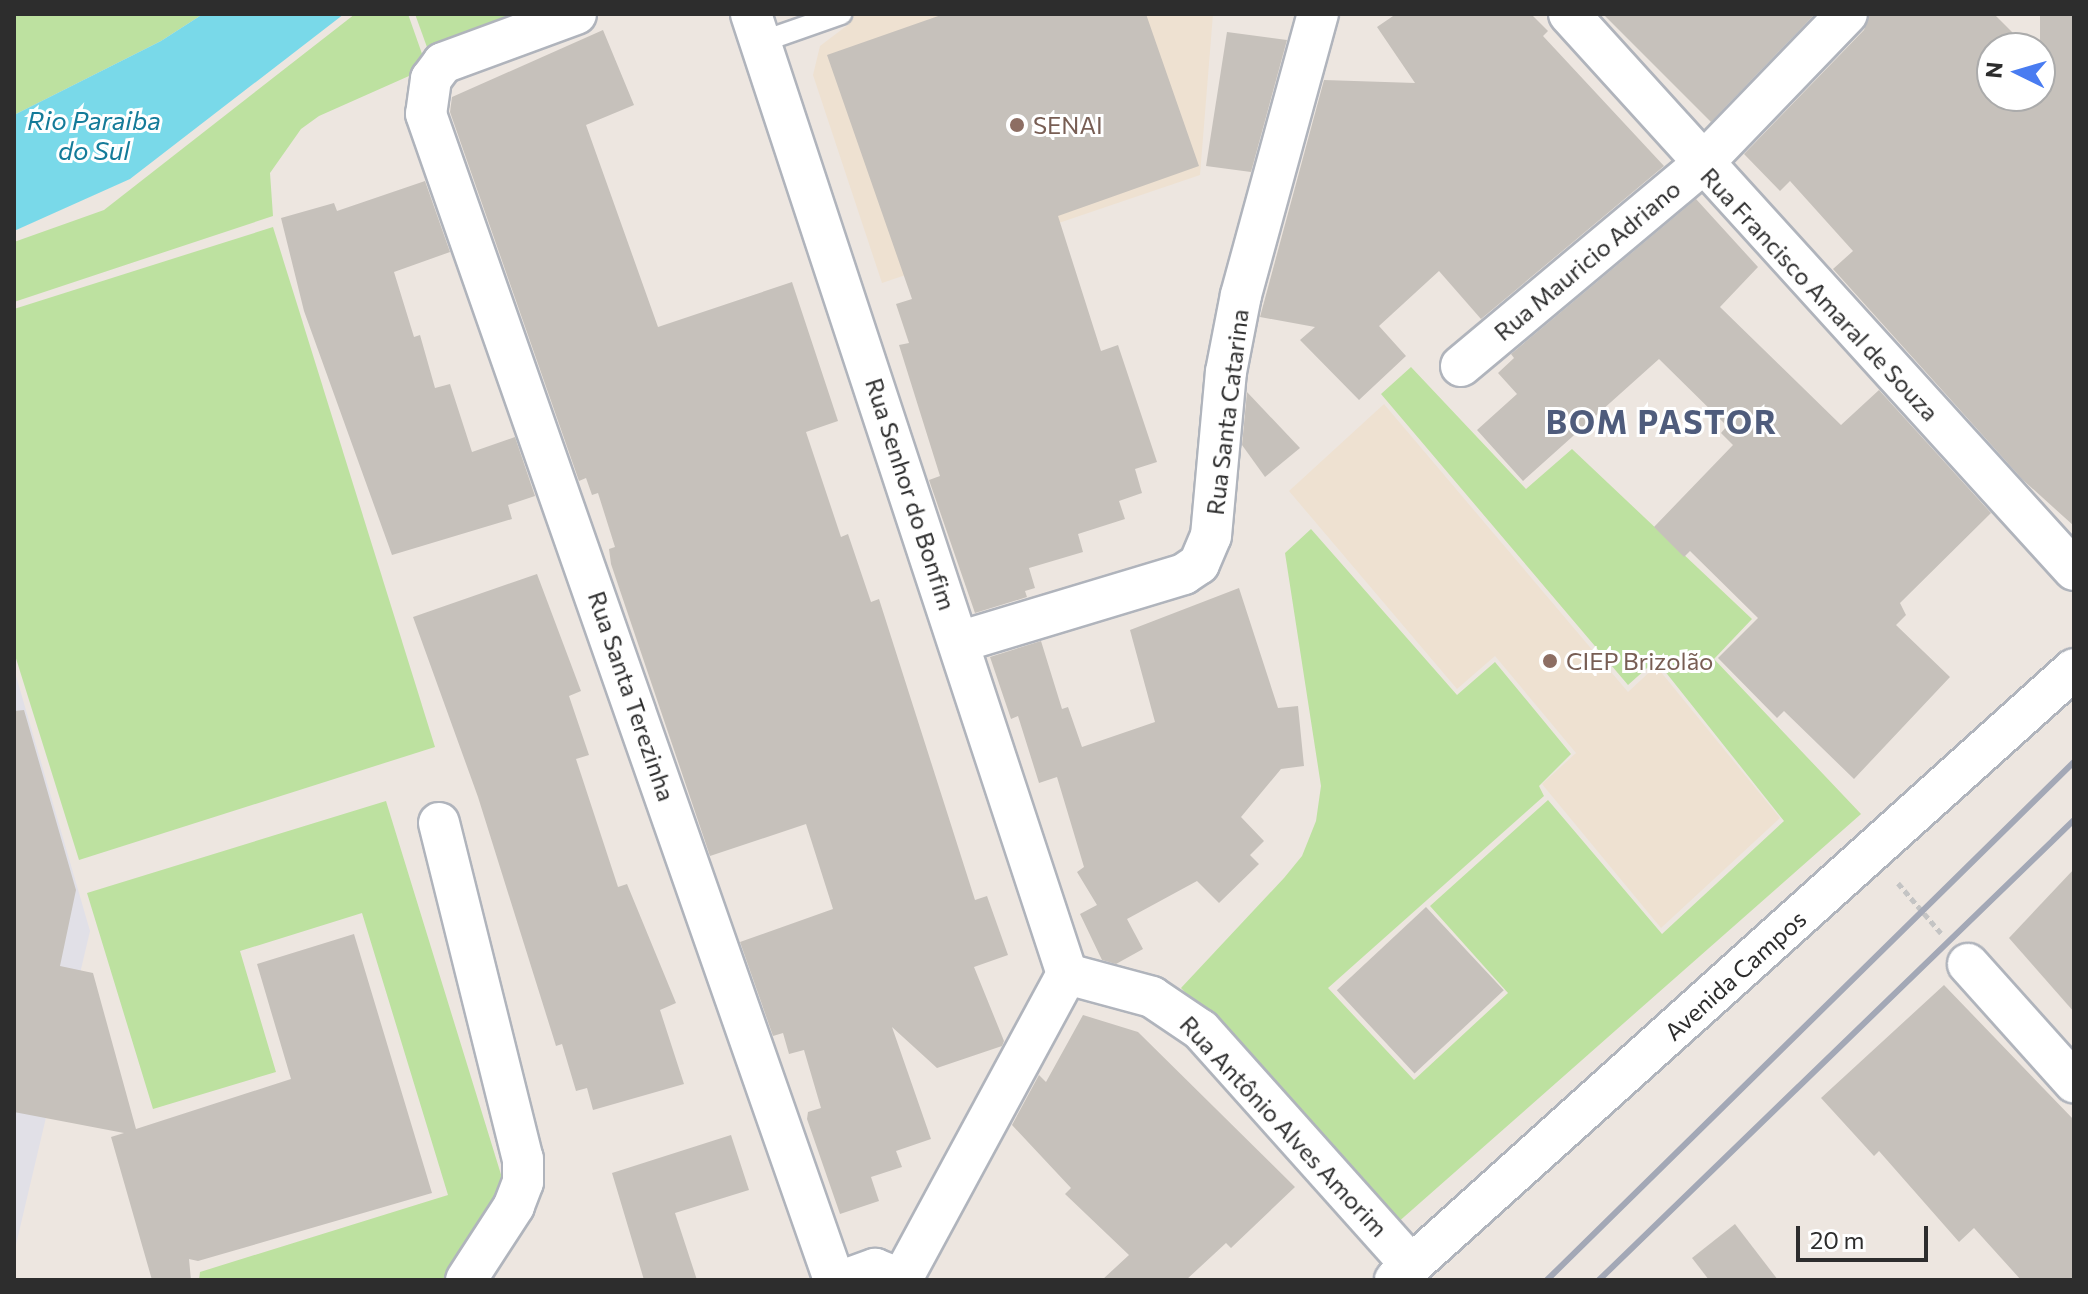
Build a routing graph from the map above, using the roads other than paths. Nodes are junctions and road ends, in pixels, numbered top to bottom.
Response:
1 (576, 14) edge
2 (841, 14) edge
3 (1318, 14) edge
4 (1569, 14) edge
5 (1847, 14) edge
6 (758, 28) edge
7 (1701, 165) junction
8 (1461, 366) dead end
9 (2074, 570) edge
10 (959, 642) junction
11 (2074, 669) edge
12 (439, 823) dead end
13 (1968, 964) road end
14 (1067, 974) junction
15 (2074, 1082) edge
16 (1403, 1273) edge
17 (903, 1279) edge
18 (466, 1280) edge
19 (834, 1280) edge
20 (844, 1280) edge

1 - 19 street, Rua Santa Terezinha
2 - 6 lane
3 - 10 street, Rua Santa Catarina
4 - 7 street, Rua Francisco Amaral de Souza
5 - 7 street, Rua Mauricio Adriano
6 - 10 street, Rua Senhor do Bonfim
7 - 8 street, Rua Mauricio Adriano
7 - 9 street, Rua Francisco Amaral de Souza
10 - 14 street, Rua Senhor do Bonfim
11 - 16 street, Avenida Campos
12 - 18 street
13 - 15 street
14 - 16 street, Rua Antônio Alves Amorim
14 - 17 street
17 - 20 street

